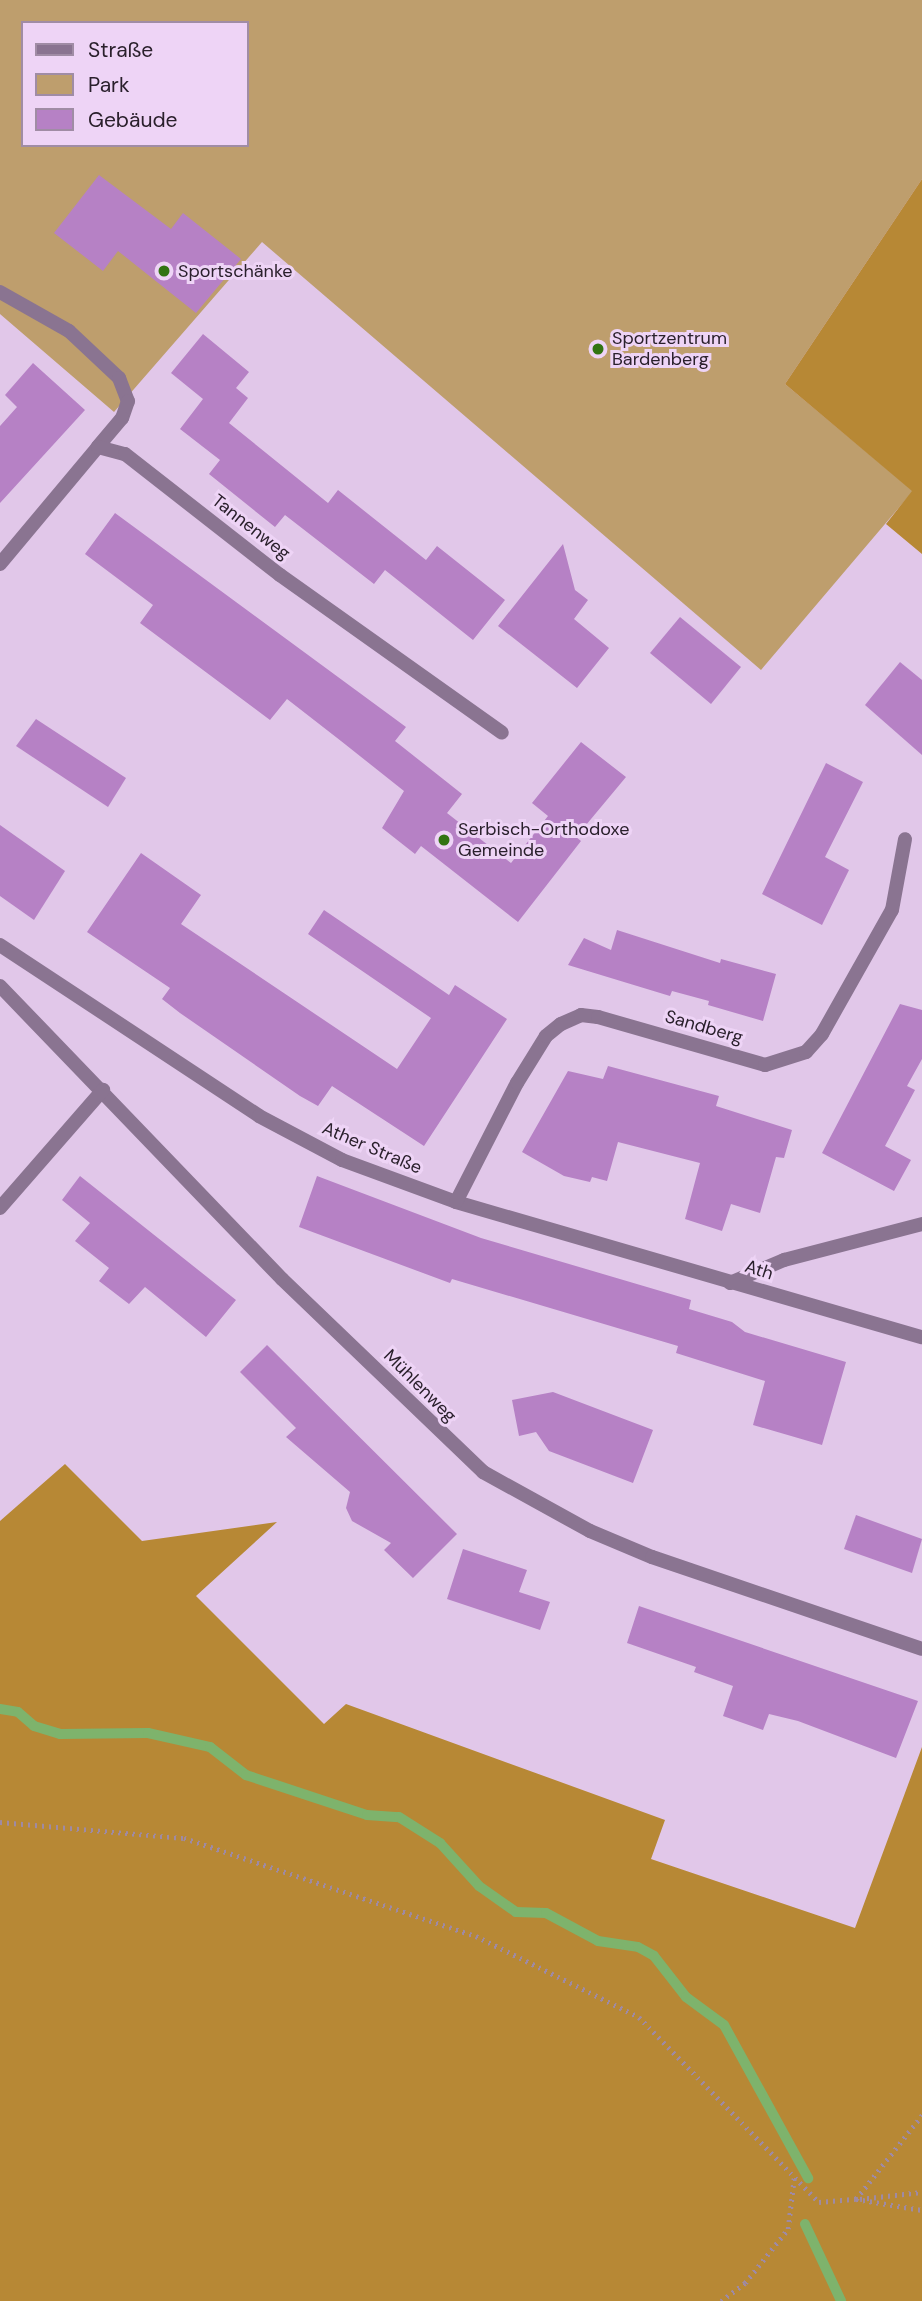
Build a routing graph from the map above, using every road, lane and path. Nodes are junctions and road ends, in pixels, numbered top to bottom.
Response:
1 (0, 292) edge
2 (98, 447) junction
3 (0, 564) edge
4 (502, 733) dead end
5 (905, 839) dead end
6 (0, 945) edge
7 (0, 986) edge
8 (103, 1090) junction
9 (456, 1202) junction
10 (0, 1208) edge
11 (922, 1224) edge
12 (730, 1283) junction
13 (922, 1338) edge
14 (922, 1649) edge
15 (0, 1822) edge
16 (922, 2115) edge
17 (794, 2177) junction
18 (922, 2192) edge
19 (856, 2199) junction
20 (922, 2210) edge
21 (741, 2286) junction
22 (720, 2301) edge
23 (728, 2301) edge

1 - 2 street
2 - 3 street
2 - 4 street, Tannenweg
5 - 9 street, Sandberg
6 - 9 street, Ather Straße
7 - 8 street, Mühlenweg
8 - 10 street
8 - 14 street, Mühlenweg
9 - 12 street, Ather Straße
11 - 12 street, Ath
12 - 13 street, Ath
15 - 17 path
16 - 19 path
17 - 19 path
17 - 21 path
18 - 19 path
19 - 20 path
21 - 22 path
21 - 23 path

